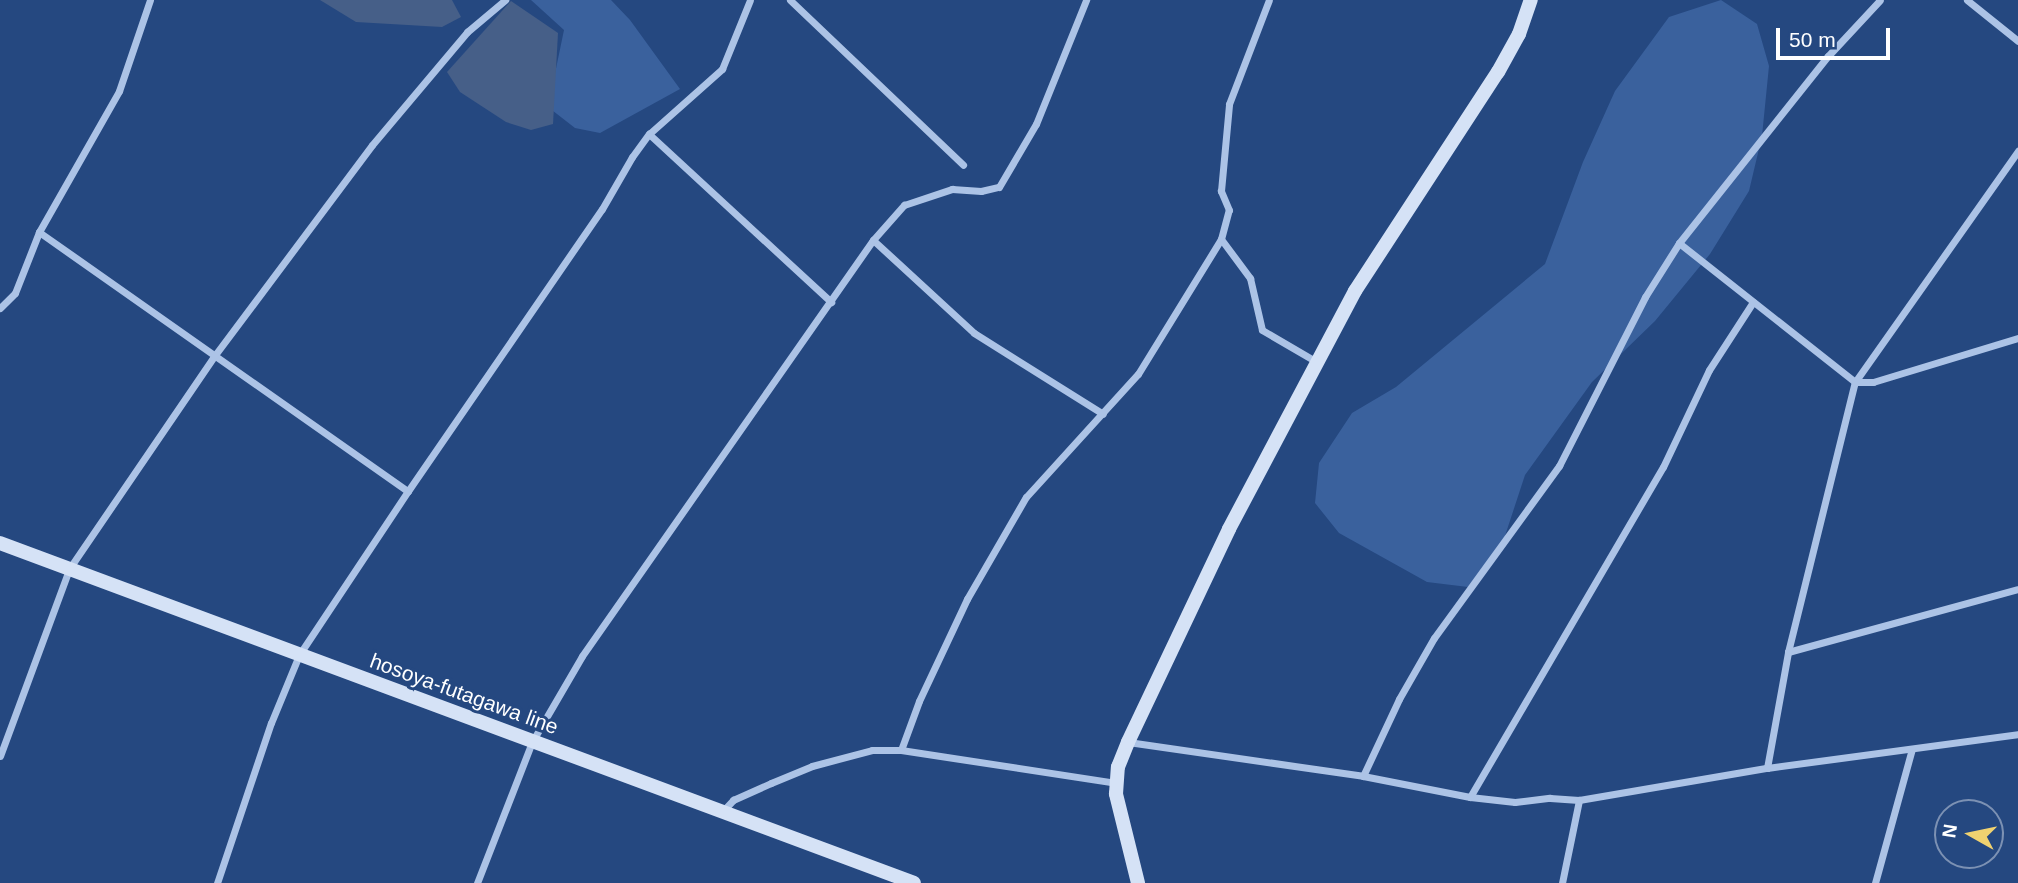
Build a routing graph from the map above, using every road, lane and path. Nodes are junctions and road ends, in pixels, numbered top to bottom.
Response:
1 (150, 0) edge
2 (505, 0) edge
3 (750, 0) edge
4 (790, 0) edge
5 (1086, 0) edge
6 (1269, 0) edge
7 (1531, 0) edge
8 (1880, 0) edge
9 (1967, 0) edge
10 (2018, 41) edge
11 (649, 134) junction
12 (2018, 151) edge
13 (963, 165) dead end
14 (39, 232) junction
15 (1221, 239) junction
16 (873, 240) junction
17 (1679, 243) junction
18 (831, 302) junction
19 (1753, 302) junction
20 (0, 308) edge
21 (2018, 338) edge
22 (215, 355) junction
23 (1317, 362) junction
24 (1855, 382) junction
25 (1103, 414) junction
26 (408, 491) junction
27 (0, 544) edge
28 (69, 569) junction
29 (2018, 589) edge
30 (1788, 652) junction
31 (299, 655) junction
32 (2018, 734) edge
33 (532, 742) junction
34 (1128, 742) junction
35 (1912, 749) junction
36 (901, 750) junction
37 (0, 756) edge
38 (1767, 768) junction
39 (1363, 776) junction
40 (1117, 783) junction
41 (1470, 797) junction
42 (1579, 800) junction
43 (720, 813) junction
44 (477, 882) edge
45 (217, 883) edge
46 (914, 883) edge
47 (1138, 883) edge
48 (1562, 883) edge
49 (1875, 883) edge

1 - 14 street
2 - 22 street
3 - 11 street
4 - 13 street
5 - 16 street
6 - 15 street
7 - 23 street
8 - 17 street
9 - 10 street
11 - 18 street
11 - 26 street
12 - 24 street
14 - 20 street
14 - 22 street
15 - 23 street
15 - 25 street
16 - 18 street
16 - 25 street
17 - 19 street
17 - 39 street
18 - 33 street
19 - 24 street
19 - 41 street
21 - 24 street
22 - 26 street
22 - 28 street
23 - 34 street
24 - 30 street
25 - 36 street
26 - 31 street
27 - 28 street, hosoya-futagawa line
28 - 31 street, hosoya-futagawa line
28 - 37 street
29 - 30 street
30 - 38 street
31 - 33 street, hosoya-futagawa line
31 - 45 street
32 - 35 street
33 - 43 street, hosoya-futagawa line
33 - 44 street
34 - 39 street
34 - 40 street
35 - 38 street
35 - 49 street
36 - 40 street
36 - 43 street
38 - 42 street
39 - 41 street
40 - 47 street
41 - 42 street
42 - 48 street
43 - 46 street, hosoya-futagawa line

